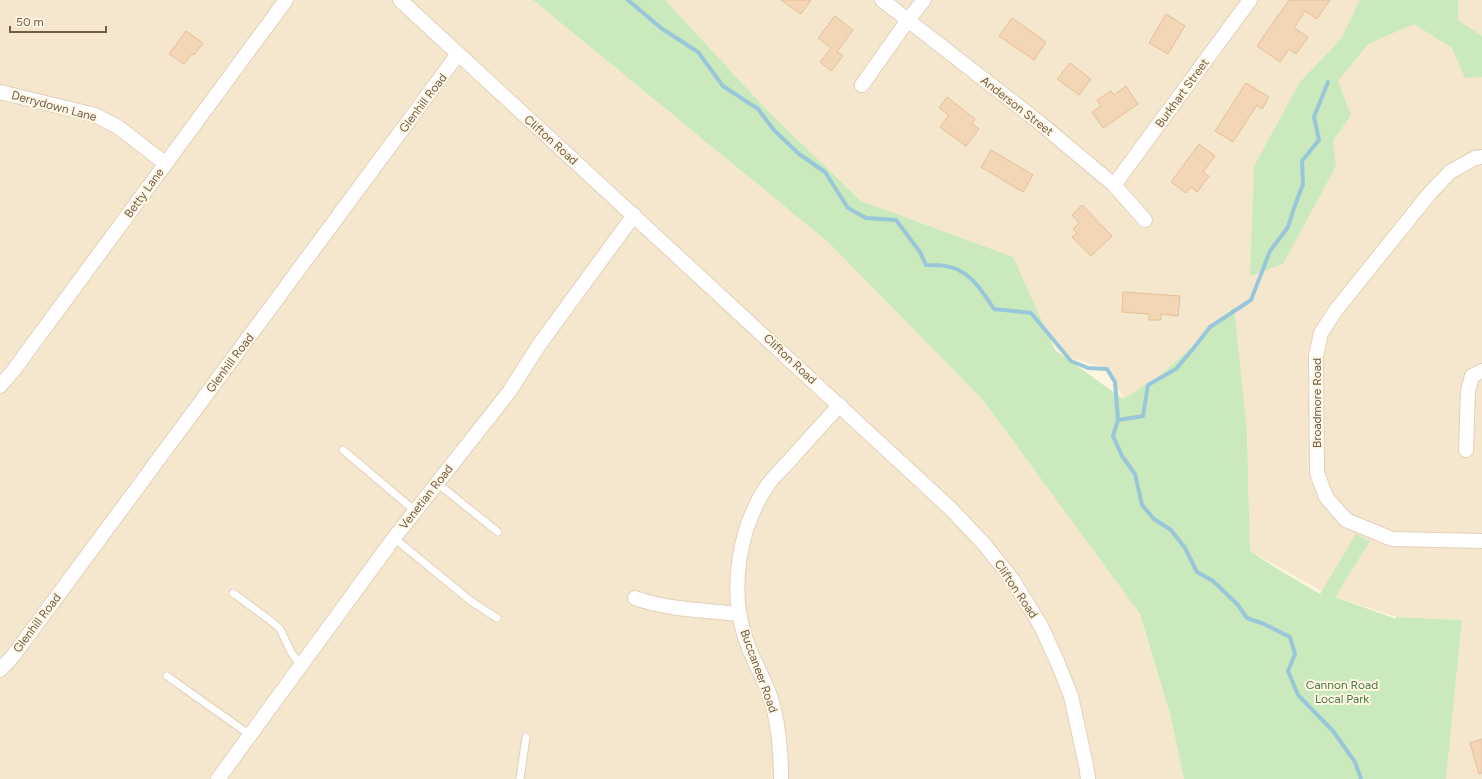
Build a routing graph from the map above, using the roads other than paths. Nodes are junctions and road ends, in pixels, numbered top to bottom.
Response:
1 (286, 0) edge
2 (400, 0) edge
3 (882, 0) edge
4 (924, 0) edge
5 (1250, 0) edge
6 (908, 20) junction
7 (458, 54) junction
8 (862, 85) dead end
9 (0, 92) edge
10 (1482, 157) edge
11 (166, 164) junction
12 (1114, 186) junction
13 (634, 216) junction
14 (1145, 220) dead end
15 (1482, 371) edge
16 (0, 386) edge
17 (840, 406) junction
18 (342, 450) dead end
19 (1466, 450) dead end
20 (437, 483) junction
21 (415, 511) junction
22 (498, 532) dead end
23 (394, 538) junction
24 (1482, 541) edge
25 (233, 593) dead end
26 (635, 598) dead end
27 (740, 614) junction
28 (497, 618) dead end
29 (301, 666) junction
30 (0, 670) edge
31 (167, 676) dead end
32 (250, 735) junction
33 (526, 738) dead end
34 (218, 779) edge
35 (520, 779) edge
36 (781, 779) edge
37 (1088, 779) edge

1 - 11 street, Betty Lane
2 - 7 street, Clifton Road
3 - 6 street, Anderson Street
4 - 6 street
5 - 12 street, Burkhart Street
6 - 8 street
6 - 12 street, Anderson Street
7 - 13 street, Clifton Road
7 - 30 street, Glenhill Road
9 - 11 street, Derrydown Lane
10 - 24 street, Broadmore Road
11 - 16 street, Betty Lane
12 - 14 street, Anderson Street
13 - 17 street, Clifton Road
13 - 20 street, Venetian Road
15 - 19 street
17 - 27 street, Buccaneer Road
17 - 37 street, Clifton Road
18 - 21 lane
20 - 21 street, Venetian Road
20 - 22 lane
21 - 23 street, Venetian Road
23 - 28 lane
23 - 29 street, Venetian Road
25 - 29 lane
26 - 27 street
27 - 36 street, Buccaneer Road
29 - 32 street, Venetian Road
31 - 32 lane
32 - 34 street, Venetian Road
33 - 35 lane

